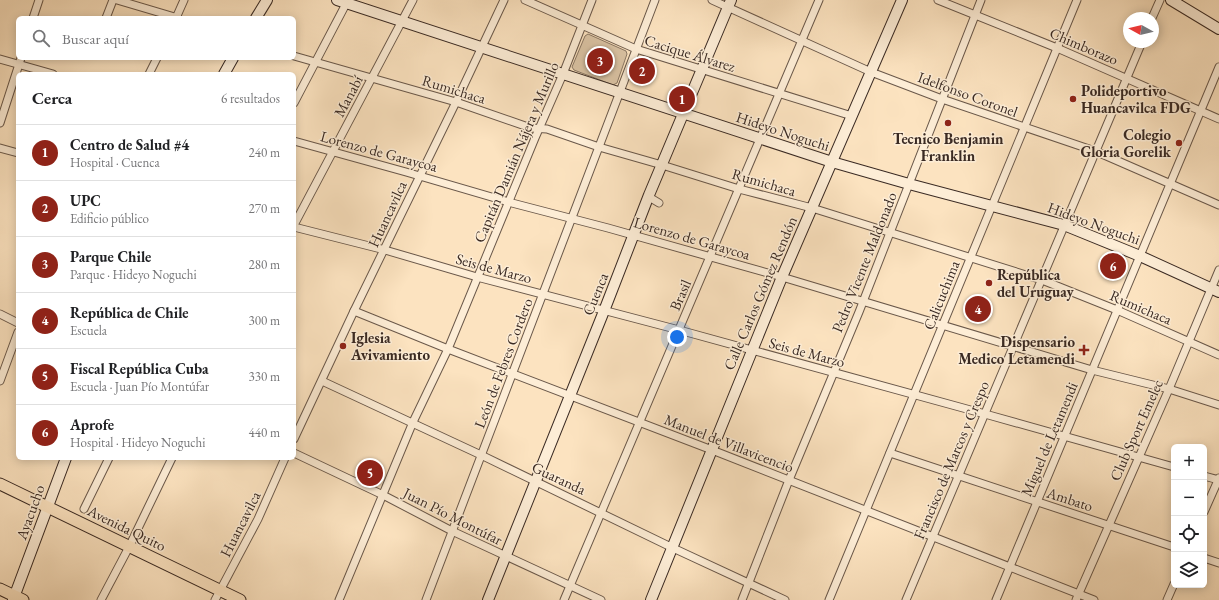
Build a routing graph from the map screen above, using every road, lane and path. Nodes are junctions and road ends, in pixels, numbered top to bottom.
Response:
1 (39, 0) edge
2 (113, 0) edge
3 (117, 0) edge
4 (184, 0) edge
5 (267, 0) edge
6 (414, 0) edge
7 (504, 0) edge
8 (526, 0) edge
9 (592, 0) edge
10 (655, 0) edge
11 (712, 0) edge
12 (819, 0) edge
13 (902, 0) edge
14 (938, 0) edge
15 (981, 0) edge
16 (1077, 0) edge
17 (1160, 0) edge
18 (1171, 0) edge
19 (344, 1) edge
20 (730, 4) edge
21 (1155, 12) edge
22 (974, 15) junction
23 (34, 16) edge
24 (107, 16) edge
25 (170, 16) edge
26 (178, 16) edge
27 (257, 16) edge
28 (402, 21) junction
29 (582, 26) junction
30 (1219, 29) edge
31 (801, 41) junction
32 (482, 47) junction
33 (1057, 48) junction
34 (1139, 48) edge
35 (636, 49) junction
36 (296, 57) edge
37 (0, 59) edge
38 (156, 60) edge
39 (232, 60) edge
40 (20, 61) edge
41 (316, 62) junction
42 (1219, 67) edge
43 (702, 70) junction
44 (16, 72) edge
45 (48, 72) edge
46 (151, 72) edge
47 (225, 72) edge
48 (871, 72) junction
49 (16, 73) edge
50 (563, 74) junction
51 (372, 78) junction
52 (1126, 79) junction
53 (619, 93) junction
54 (779, 94) junction
55 (296, 99) edge
56 (942, 99) junction
57 (456, 102) junction
58 (1201, 111) junction
59 (684, 114) junction
60 (852, 116) junction
61 (1219, 119) edge
62 (0, 123) edge
63 (1024, 127) junction
64 (539, 128) junction
65 (760, 140) junction
66 (296, 142) edge
67 (599, 147) junction
68 (0, 148) edge
69 (1096, 151) junction
70 (16, 152) edge
71 (333, 152) junction
72 (832, 162) junction
73 (662, 165) junction
74 (419, 176) junction
75 (909, 184) junction
76 (1170, 184) junction
77 (739, 189) junction
78 (649, 196) junction
79 (509, 202) junction
80 (659, 203) dead end
81 (1219, 205) edge
82 (992, 206) junction
83 (812, 208) junction
84 (571, 219) junction
85 (296, 222) edge
86 (1064, 225) junction
87 (296, 227) edge
88 (890, 233) junction
89 (634, 235) junction
90 (385, 250) junction
91 (1140, 256) junction
92 (710, 257) junction
93 (970, 258) junction
94 (1219, 270) edge
95 (477, 277) junction
96 (782, 277) junction
97 (1042, 280) junction
98 (1215, 290) edge
99 (543, 294) junction
100 (863, 301) junction
101 (1117, 310) junction
102 (354, 311) junction
103 (604, 311) junction
104 (0, 314) edge
105 (16, 322) edge
106 (942, 326) junction
107 (679, 330) junction
108 (16, 337) edge
109 (1189, 342) junction
110 (1013, 346) junction
111 (448, 349) junction
112 (752, 350) junction
113 (1219, 355) edge
114 (1092, 370) junction
115 (513, 373) junction
116 (834, 373) junction
117 (0, 381) edge
118 (322, 381) junction
119 (1169, 389) junction
120 (570, 395) junction
121 (914, 395) junction
122 (1219, 405) edge
123 (985, 414) junction
124 (413, 422) junction
125 (640, 422) junction
126 (296, 435) edge
127 (1064, 437) junction
128 (712, 450) junction
129 (890, 453) junction
130 (296, 454) edge
131 (482, 455) junction
132 (1139, 457) junction
133 (65, 460) edge
134 (108, 460) edge
135 (171, 460) edge
136 (284, 460) edge
137 (1171, 466) edge
138 (959, 476) junction
139 (1207, 477) edge
140 (1219, 479) edge
141 (789, 480) junction
142 (536, 481) junction
143 (0, 484) edge
144 (383, 495) junction
145 (1037, 502) junction
146 (1207, 505) edge
147 (48, 507) junction
148 (84, 509) dead end
149 (866, 510) junction
150 (601, 512) junction
151 (1108, 525) junction
152 (452, 531) junction
153 (933, 536) junction
154 (129, 546) junction
155 (1171, 546) edge
156 (673, 548) junction
157 (506, 557) junction
158 (1207, 559) edge
159 (1219, 563) edge
160 (1010, 567) junction
161 (749, 583) junction
162 (571, 585) junction
163 (1172, 588) edge
164 (0, 589) edge
165 (217, 595) edge
166 (1077, 597) edge
167 (17, 599) edge
168 (101, 600) edge
169 (240, 600) edge
170 (339, 600) edge
171 (426, 600) edge
172 (488, 600) edge
173 (564, 600) edge
174 (601, 600) edge
175 (651, 600) edge
176 (742, 600) edge
177 (785, 600) edge
178 (829, 600) edge
179 (906, 600) edge
180 (996, 600) edge
181 (1094, 600) edge
182 (1167, 600) edge

1 - 23 street
2 - 24 street
3 - 25 street
4 - 26 street
5 - 27 main road
6 - 28 street, Manabí
7 - 32 street, Huancavilca
8 - 29 street, Cacique Álvarez
9 - 29 street, Capitán Damián Nájera y Murillo
10 - 35 street, León de Febres Cordero
11 - 20 street, Idelfonso Coronel
12 - 31 street, Brasil
13 - 48 main road, Calle Carlos Gómez Rendón
14 - 22 street, Chimborazo
15 - 22 street, Pedro Vicente Maldonado
16 - 33 street, Calicuchima
17 - 21 street
18 - 30 main road
19 - 28 main road, Hideyo Noguchi
19 - 41 street
20 - 31 street, Idelfonso Coronel
20 - 43 main road, Cuenca
22 - 33 street, Chimborazo
22 - 56 street, Pedro Vicente Maldonado
28 - 32 main road, Hideyo Noguchi
28 - 51 street, Manabí
29 - 35 street, Cacique Álvarez
29 - 50 street, Capitán Damián Nájera y Murillo
31 - 48 street, Idelfonso Coronel
31 - 54 street, Brasil
32 - 50 main road, Hideyo Noguchi
32 - 57 street, Huancavilca
33 - 52 street, Chimborazo
33 - 63 street, Calicuchima
34 - 52 street, Francisco de Marcos y Crespo
35 - 43 street, Cacique Álvarez
35 - 53 street, León de Febres Cordero
36 - 41 street, Rumichaca
37 - 40 street
38 - 46 street
39 - 47 main road
40 - 44 street
40 - 45 street
41 - 51 street, Rumichaca
41 - 55 street
42 - 58 street, Miguel de Letamendi
43 - 54 street, Cacique Álvarez
43 - 59 main road, Cuenca
48 - 56 street, Idelfonso Coronel
48 - 60 main road, Calle Carlos Gómez Rendón
49 - 62 street
50 - 53 main road, Hideyo Noguchi
50 - 64 street, Capitán Damián Nájera y Murillo
51 - 57 street, Rumichaca
51 - 71 street, Manabí
52 - 58 street, Chimborazo
52 - 69 street, Francisco de Marcos y Crespo
53 - 59 main road, Hideyo Noguchi
53 - 67 street, León de Febres Cordero
54 - 60 street, Cacique Álvarez
54 - 65 street, Brasil
56 - 63 street, Idelfonso Coronel
56 - 75 street, Pedro Vicente Maldonado
57 - 64 street, Rumichaca
57 - 74 street, Huancavilca
58 - 61 street, Chimborazo
58 - 76 street, Miguel de Letamendi
59 - 65 main road, Hideyo Noguchi
59 - 73 main road, Cuenca
60 - 72 main road, Calle Carlos Gómez Rendón
63 - 69 street, Idelfonso Coronel
63 - 82 street, Calicuchima
64 - 67 street, Rumichaca
64 - 79 street, Capitán Damián Nájera y Murillo
65 - 72 main road, Hideyo Noguchi
65 - 77 street, Brasil
66 - 71 street, Lorenzo de Garaycoa
67 - 73 street, Rumichaca
67 - 84 street, León de Febres Cordero
68 - 70 street
69 - 76 street, Idelfonso Coronel
69 - 86 street, Francisco de Marcos y Crespo
71 - 74 street, Lorenzo de Garaycoa
71 - 85 street, Manabí
72 - 75 main road, Hideyo Noguchi
72 - 83 main road, Calle Carlos Gómez Rendón
73 - 77 street, Rumichaca
73 - 78 main road, Cuenca
74 - 79 street, Lorenzo de Garaycoa
74 - 90 street, Huancavilca
75 - 82 main road, Hideyo Noguchi
75 - 88 street, Pedro Vicente Maldonado
76 - 81 street, Idelfonso Coronel
76 - 91 street, Miguel de Letamendi
77 - 83 street, Rumichaca
77 - 92 street, Brasil
78 - 80 street
78 - 89 main road, Cuenca
79 - 84 street, Lorenzo de Garaycoa
79 - 95 street, Capitán Damián Nájera y Murillo
82 - 86 main road, Hideyo Noguchi
82 - 93 street, Calicuchima
83 - 88 street, Rumichaca
83 - 96 main road, Calle Carlos Gómez Rendón
84 - 89 street, Lorenzo de Garaycoa
84 - 99 street, León de Febres Cordero
86 - 91 main road, Hideyo Noguchi
86 - 97 street, Francisco de Marcos y Crespo
87 - 90 street, Seis de Marzo
88 - 93 street, Rumichaca
88 - 100 street, Pedro Vicente Maldonado
89 - 92 street, Lorenzo de Garaycoa
89 - 103 main road, Cuenca
90 - 95 street, Seis de Marzo
90 - 102 street, Huancavilca
91 - 98 main road, Hideyo Noguchi
91 - 101 street, Miguel de Letamendi
92 - 96 street, Lorenzo de Garaycoa
92 - 107 street, Brasil
93 - 97 street, Rumichaca
93 - 106 street, Calicuchima
94 - 98 street, Club Sport Emelec
95 - 99 street, Seis de Marzo
95 - 111 street, Capitán Damián Nájera y Murillo
96 - 100 street, Lorenzo de Garaycoa
96 - 112 main road, Calle Carlos Gómez Rendón
97 - 101 street, Rumichaca
97 - 110 street, Francisco de Marcos y Crespo
98 - 109 street, Club Sport Emelec
99 - 103 street, Seis de Marzo
99 - 115 street, León de Febres Cordero
100 - 106 street, Lorenzo de Garaycoa
100 - 116 street, Pedro Vicente Maldonado
101 - 109 street, Rumichaca
101 - 114 street, Miguel de Letamendi
102 - 111 street, Manuel de Villavicencio
102 - 118 street, Huancavilca
103 - 107 street, Seis de Marzo
103 - 120 main road, Cuenca
104 - 105 street
106 - 110 street, Lorenzo de Garaycoa
106 - 121 street, Calicuchima
107 - 112 street, Seis de Marzo
107 - 125 street, Brasil
108 - 117 street
109 - 113 street, Rumichaca
109 - 119 street, Club Sport Emelec
110 - 114 street, Lorenzo de Garaycoa
110 - 123 street, Francisco de Marcos y Crespo
111 - 115 street, Manuel de Villavicencio
111 - 124 street, Capitán Damián Nájera y Murillo
112 - 116 street, Seis de Marzo
112 - 128 main road, Calle Carlos Gómez Rendón
114 - 119 street, Lorenzo de Garaycoa
114 - 127 street, Miguel de Letamendi
115 - 120 street, Manuel de Villavicencio
115 - 131 street, León de Febres Cordero
116 - 121 street, Seis de Marzo
116 - 141 street, Pedro Vicente Maldonado
118 - 124 street, Guaranda
118 - 126 street, Huancavilca
119 - 122 street, Lorenzo de Garaycoa
119 - 132 street, Club Sport Emelec
120 - 125 street, Manuel de Villavicencio
120 - 142 main road, Cuenca
121 - 123 street, Seis de Marzo
121 - 129 street, Calicuchima
123 - 127 street, Seis de Marzo
123 - 138 street, Francisco de Marcos y Crespo
124 - 131 street, Guaranda
124 - 144 street, Capitán Damián Nájera y Murillo
125 - 128 street, Manuel de Villavicencio
125 - 150 street, Brasil
127 - 132 street, Seis de Marzo
127 - 145 street, Miguel de Letamendi
128 - 141 street, Manuel de Villavicencio
128 - 156 main road, Calle Carlos Gómez Rendón
129 - 138 street, Ambato
129 - 149 street, Calicuchima
130 - 144 street, Juan Pío Montúfar
131 - 142 street, Guaranda
131 - 152 street, León de Febres Cordero
132 - 137 street, Seis de Marzo
132 - 151 street, Club Sport Emelec
133 - 147 main road, Ayacucho
134 - 148 street
135 - 154 street
136 - 165 street, Huancavilca
138 - 145 street, Ambato
138 - 153 street, Francisco de Marcos y Crespo
139 - 140 street
140 - 146 street
141 - 149 street, Manuel de Villavicencio
141 - 161 street, Pedro Vicente Maldonado
142 - 150 street, Guaranda
142 - 157 main road, Cuenca
143 - 147 main road, Avenida Quito
144 - 152 street, Juan Pío Montúfar
144 - 170 street, Capitán Damián Nájera y Murillo
145 - 151 street, Ambato
145 - 160 street, Miguel de Letamendi
147 - 154 main road, Avenida Quito
147 - 167 main road, Ayacucho
149 - 153 street, Manuel de Villavicencio
149 - 178 street, Calicuchima
150 - 156 street, Guaranda
150 - 162 street, Brasil
151 - 155 street, Ambato
151 - 166 street, Club Sport Emelec
152 - 157 street, Juan Pío Montúfar
152 - 171 street, León de Febres Cordero
153 - 160 street, Manuel de Villavicencio
153 - 179 street, Francisco de Marcos y Crespo
154 - 165 main road, Avenida Quito
154 - 168 street
156 - 161 street, Guaranda
156 - 175 main road, Calle Carlos Gómez Rendón
157 - 162 street, Juan Pío Montúfar
157 - 172 main road, Cuenca
158 - 159 street
160 - 166 street, Manuel de Villavicencio
160 - 180 street, Miguel de Letamendi
161 - 176 street, Pedro Vicente Maldonado
161 - 177 street, Guaranda
162 - 173 street, Brasil
162 - 174 street, Juan Pío Montúfar
163 - 182 street
164 - 167 main road
165 - 169 main road, Avenida Quito
166 - 181 street, Manuel de Villavicencio

